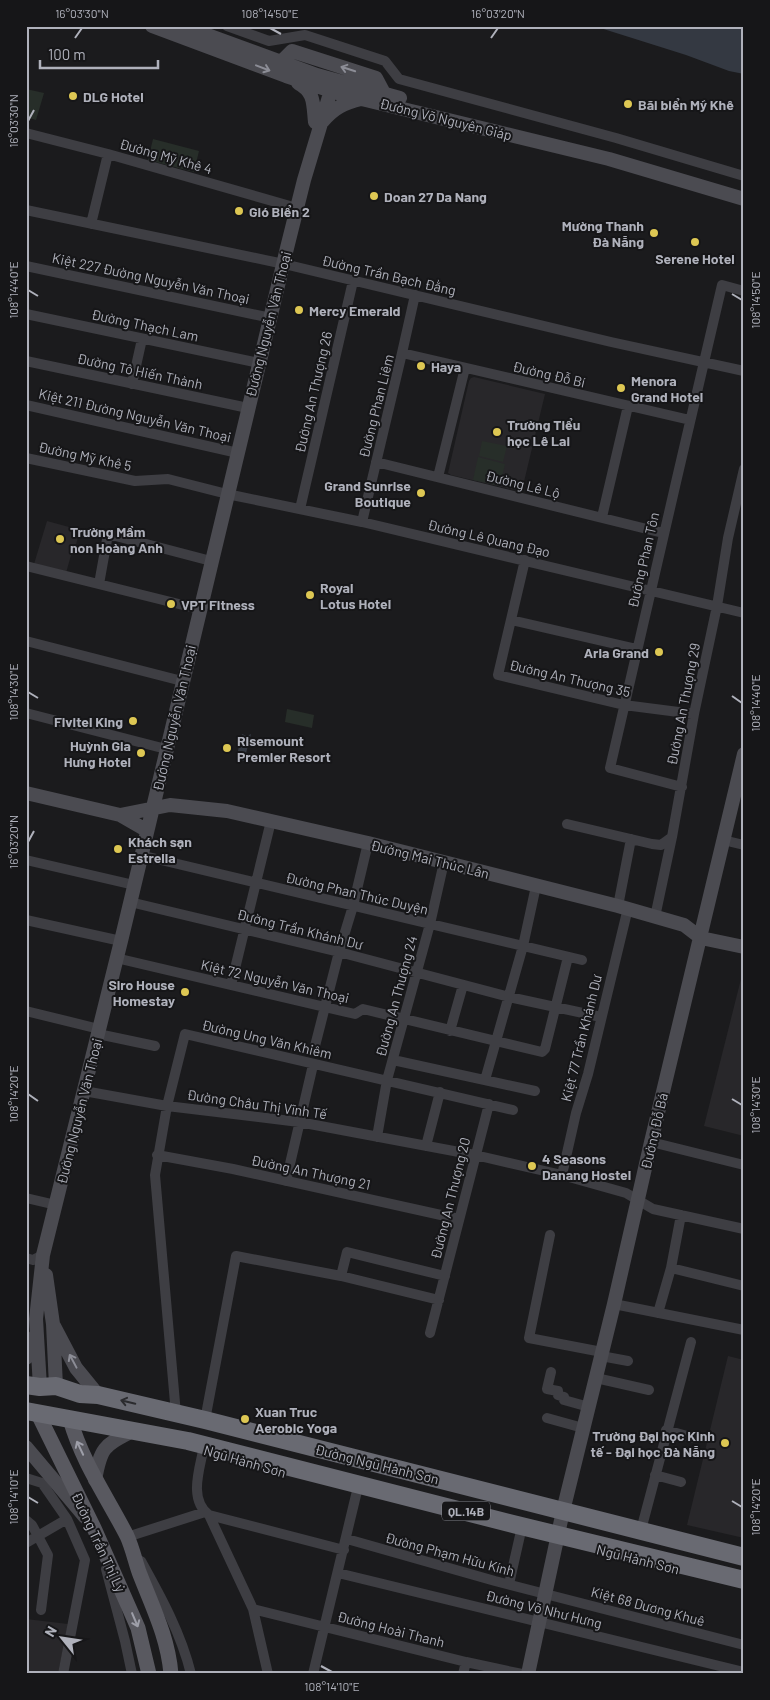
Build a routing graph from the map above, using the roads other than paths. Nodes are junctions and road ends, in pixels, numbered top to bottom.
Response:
1 (152, 26) edge
2 (183, 26) edge
3 (227, 26) edge
4 (280, 63) junction
5 (286, 76) junction
6 (328, 84) junction
7 (363, 99) junction
8 (384, 99) junction
9 (318, 123) junction
10 (26, 132) edge
11 (108, 154) junction
12 (744, 176) edge
13 (744, 190) edge
14 (744, 198) edge
15 (297, 208) junction
16 (26, 210) edge
17 (91, 224) junction
18 (284, 264) junction
19 (26, 266) edge
20 (353, 281) junction
21 (744, 291) edge
22 (414, 295) junction
23 (26, 314) edge
24 (271, 318) junction
25 (142, 339) junction
26 (402, 353) junction
27 (26, 361) edge
28 (704, 362) junction
29 (259, 363) junction
30 (465, 368) junction
31 (744, 371) edge
32 (132, 384) junction
33 (26, 405) edge
34 (628, 406) junction
35 (248, 408) junction
36 (690, 420) junction
37 (238, 453) junction
38 (26, 458) edge
39 (376, 462) junction
40 (744, 469) edge
41 (438, 477) junction
42 (227, 494) junction
43 (300, 509) junction
44 (602, 517) junction
45 (362, 522) junction
46 (662, 534) junction
47 (525, 560) junction
48 (211, 561) junction
49 (26, 566) edge
50 (99, 584) junction
51 (651, 590) junction
52 (716, 606) junction
53 (199, 609) junction
54 (744, 613) edge
55 (511, 620) junction
56 (26, 641) edge
57 (637, 649) junction
58 (182, 681) junction
59 (624, 705) junction
60 (26, 713) edge
61 (694, 714) junction
62 (166, 749) junction
63 (743, 759) edge
64 (682, 787) junction
65 (26, 793) edge
66 (152, 808) junction
67 (120, 814) junction
68 (271, 821) junction
69 (567, 824) dead end
70 (146, 830) junction
71 (672, 838) junction
72 (631, 839) junction
73 (723, 840) junction
74 (368, 843) junction
75 (744, 845) edge
76 (140, 855) junction
77 (26, 860) edge
78 (444, 862) junction
79 (257, 883) junction
80 (134, 885) junction
81 (536, 886) junction
82 (130, 902) junction
83 (353, 906) junction
84 (623, 907) junction
85 (655, 916) junction
86 (26, 920) edge
87 (430, 924) junction
88 (245, 930) junction
89 (700, 938) junction
90 (121, 941) junction
91 (523, 946) junction
92 (744, 947) edge
93 (339, 952) junction
94 (568, 957) junction
95 (116, 958) junction
96 (582, 960) dead end
97 (416, 973) junction
98 (231, 985) junction
99 (463, 985) junction
100 (509, 996) junction
101 (324, 1007) junction
102 (556, 1007) junction
103 (26, 1011) edge
104 (601, 1017) junction
105 (403, 1020) junction
106 (99, 1031) junction
107 (450, 1031) junction
108 (497, 1041) junction
109 (155, 1046) dead end
110 (315, 1046) dead end
111 (393, 1060) junction
112 (313, 1065) junction
113 (388, 1080) junction
114 (485, 1080) junction
115 (84, 1090) junction
116 (535, 1091) dead end
117 (440, 1092) junction
118 (489, 1104) junction
119 (167, 1106) junction
120 (513, 1110) dead end
121 (299, 1122) junction
122 (377, 1137) junction
123 (651, 1142) junction
124 (426, 1146) junction
125 (157, 1155) junction
126 (474, 1155) junction
127 (744, 1164) edge
128 (562, 1175) junction
129 (286, 1181) junction
130 (26, 1198) edge
131 (638, 1200) junction
132 (56, 1205) junction
133 (681, 1215) junction
134 (459, 1219) junction
135 (744, 1229) edge
136 (550, 1235) dead end
137 (43, 1255) junction
138 (26, 1258) edge
139 (671, 1268) junction
140 (341, 1276) junction
141 (445, 1276) junction
142 (744, 1286) edge
143 (439, 1300) junction
144 (614, 1304) junction
145 (658, 1313) junction
146 (31, 1317) edge
147 (53, 1324) junction
148 (744, 1330) edge
149 (37, 1333) junction
150 (430, 1333) dead end
151 (691, 1342) dead end
152 (602, 1354) junction
153 (26, 1358) edge
154 (628, 1361) dead end
155 (551, 1372) dead end
156 (596, 1378) junction
157 (41, 1386) edge
158 (649, 1390) dead end
159 (98, 1395) junction
160 (589, 1407) junction
161 (32, 1412) edge
162 (176, 1414) junction
163 (205, 1418) junction
164 (547, 1418) dead end
165 (70, 1419) junction
166 (584, 1428) junction
167 (134, 1430) junction
168 (666, 1430) junction
169 (694, 1438) dead end
170 (188, 1441) junction
171 (26, 1446) edge
172 (204, 1451) junction
173 (655, 1475) junction
174 (26, 1478) edge
175 (95, 1480) junction
176 (681, 1482) dead end
177 (357, 1491) junction
178 (563, 1509) junction
179 (207, 1514) junction
180 (582, 1516) joint
181 (67, 1519) junction
182 (26, 1520) edge
183 (642, 1527) junction
184 (94, 1528) junction
185 (521, 1531) junction
186 (38, 1536) junction
187 (127, 1537) junction
188 (558, 1537) junction
189 (347, 1539) junction
190 (26, 1543) edge
191 (344, 1550) junction
192 (744, 1550) edge
193 (744, 1557) edge
194 (338, 1573) junction
195 (744, 1580) edge
196 (509, 1584) junction
197 (744, 1585) edge
198 (546, 1594) junction
199 (253, 1608) junction
200 (41, 1610) dead end
201 (540, 1623) junction
202 (325, 1627) junction
203 (744, 1645) edge
204 (466, 1662) junction
205 (744, 1672) edge
206 (63, 1674) edge
207 (132, 1674) edge
208 (149, 1674) edge
209 (171, 1674) edge
210 (190, 1674) edge
211 (268, 1674) edge
212 (314, 1674) edge
213 (463, 1674) edge
214 (522, 1674) edge
215 (528, 1674) edge

1 -> 5 main road, Đường Võ Nguyên Giáp
2 - 4 main road, Đường Võ Nguyên Giáp
3 - 12 street
4 - 6 main road, Đường Võ Nguyên Giáp
8 -> 4 main road, Đường Võ Nguyên Giáp
5 - 6 main road, Đường Võ Nguyên Giáp
5 - 9 main road
6 - 7 main road, Đường Võ Nguyên Giáp
6 - 8 main road, Đường Võ Nguyên Giáp
6 - 9 main road, Đường Nguyễn Văn Thoại
7 - 8 main road, Đường Võ Nguyên Giáp
7 - 9 main road
8 - 13 main road, Đường Võ Nguyên Giáp
8 - 14 main road, Đường Võ Nguyên Giáp
9 - 15 main road, Đường Nguyễn Văn Thoại
10 - 11 street, Đường Mỹ Khê 4
11 - 15 street, Đường Mỹ Khê 4
11 - 17 street
15 - 18 main road, Đường Nguyễn Văn Thoại
16 - 17 street, Đường Trần Bạch Đằng
17 - 18 street, Đường Trần Bạch Đằng
18 - 20 street, Đường Trần Bạch Đằng
18 - 24 main road, Đường Nguyễn Văn Thoại
19 - 24 street, Kiệt 227 Đường Nguyễn Văn Thoại
20 - 22 street, Đường Trần Bạch Đằng
20 - 43 street, Đường An Thượng 26
21 - 28 street, Đường Phan Tôn
22 - 26 street, Đường Phan Liêm
22 - 28 street, Đường Trần Bạch Đằng
23 - 25 street, Đường Thạch Lam
24 - 29 main road, Đường Nguyễn Văn Thoại
25 - 29 street, Đường Thạch Lam
25 - 32 street
26 - 30 street, Đường Đỗ Bí
26 - 39 street, Đường Phan Liêm
27 - 32 street, Đường Tô Hiến Thành
28 - 31 street, Đường Trần Bạch Đằng
28 - 36 street, Đường Phan Tôn
29 - 35 main road, Đường Nguyễn Văn Thoại
30 - 34 street, Đường Đỗ Bí
30 - 41 street
32 - 35 street, Đường Tô Hiến Thành
33 - 37 street, Kiệt 211 Đường Nguyễn Văn Thoại
34 - 36 street, Đường Đỗ Bí
34 - 44 street
35 - 37 main road, Đường Nguyễn Văn Thoại
36 - 46 street, Đường Phan Tôn
37 - 42 main road, Đường Nguyễn Văn Thoại
38 - 42 street, Đường Mỹ Khê 5
39 - 41 street, Đường Lê Lộ
39 - 45 street, Đường Phan Liêm
40 - 52 street, Đường An Thượng 29
41 - 44 street, Đường Lê Lộ
42 - 43 street, Đường Lê Quang Đạo
42 - 48 main road, Đường Nguyễn Văn Thoại
43 - 45 street, Đường Lê Quang Đạo
44 - 46 street, Đường Lê Lộ
45 - 47 street, Đường Lê Quang Đạo
46 - 51 street, Đường Phan Tôn
47 - 51 street, Đường Lê Quang Đạo
47 - 55 street, Đường An Thượng 35
48 - 50 street
48 - 53 main road, Đường Nguyễn Văn Thoại
49 - 50 street
50 - 53 street
51 - 52 street, Đường Lê Quang Đạo
51 - 57 street, Đường Phan Tôn
52 - 54 street, Đường Lê Quang Đạo
52 - 61 street, Đường An Thượng 29
53 - 58 main road, Đường Nguyễn Văn Thoại
55 - 57 street
55 - 59 street, Đường An Thượng 35
56 - 58 street
57 - 59 street, Đường Phan Tôn
58 - 62 main road, Đường Nguyễn Văn Thoại
59 - 61 street, Đường An Thượng 35
59 - 64 street, Đường Phan Tôn
60 - 62 street
61 - 64 street, Đường An Thượng 29
62 - 66 main road, Đường Nguyễn Văn Thoại
63 - 73 main road, Đường Đỗ Bá
64 - 71 street, Đường An Thượng 29
65 - 67 main road
66 - 67 main road, Đường Mai Thúc Lân
66 - 68 main road, Đường Mai Thúc Lân
66 - 70 main road, Đường Nguyễn Văn Thoại
67 - 70 main road
68 - 74 main road, Đường Mai Thúc Lân
68 - 79 street
69 - 72 street
70 - 76 main road, Đường Nguyễn Văn Thoại
71 - 72 street
71 - 85 street, Đường An Thượng 29
72 - 84 street, Kiệt 77 Trần Khánh Dư
73 - 75 street
73 - 89 main road, Đường Đỗ Bá
74 - 78 main road, Đường Mai Thúc Lân
74 - 83 street
76 - 79 street, Đường Phan Thúc Duyện
76 - 80 main road, Đường Nguyễn Văn Thoại
77 - 80 street
78 - 81 main road, Đường Mai Thúc Lân
78 - 87 street, Đường An Thượng 24
79 - 83 street, Đường Phan Thúc Duyện
79 - 88 street
80 - 82 main road, Đường Nguyễn Văn Thoại
81 - 84 main road, Đường Mai Thúc Lân
81 - 91 street
82 - 88 street, Đường Trần Khánh Dư
82 - 90 main road, Đường Nguyễn Văn Thoại
83 - 87 street, Đường Phan Thúc Duyện
83 - 93 street
84 - 85 main road, Đường Mai Thúc Lân
84 - 104 street, Kiệt 77 Trần Khánh Dư
85 - 89 main road, Đường Mai Thúc Lân
86 - 90 street
87 - 91 street, Đường Phan Thúc Duyện
87 - 97 street, Đường An Thượng 24
88 - 93 street, Đường Trần Khánh Dư
88 - 98 street
89 - 92 main road
89 - 123 main road, Đường Đỗ Bá
90 - 95 main road, Đường Nguyễn Văn Thoại
91 - 94 street, Đường Phan Thúc Duyện
91 - 100 street
93 - 97 street, Đường Trần Khánh Dư
93 - 101 street
94 - 96 street, Đường Phan Thúc Duyện
94 - 102 street
95 - 98 street, Kiệt 72 Nguyễn Văn Thoại
95 - 106 main road, Đường Nguyễn Văn Thoại
97 - 99 street, Đường Trần Khánh Dư
97 - 105 street, Đường An Thượng 24
98 - 101 street, Kiệt 72 Nguyễn Văn Thoại
99 - 100 street, Đường Trần Khánh Dư
99 - 107 street
100 - 102 street, Đường Trần Khánh Dư
100 - 108 street
101 - 105 street, Kiệt 72 Nguyễn Văn Thoại
101 - 110 street
102 - 104 street, Đường Trần Khánh Dư
102 - 108 street, Kiệt 72 Nguyễn Văn Thoại
103 - 106 street
104 - 128 street, Kiệt 77 Trần Khánh Dư
105 - 107 street, Kiệt 72 Nguyễn Văn Thoại
105 - 111 street, Đường An Thượng 24
106 - 109 street
106 - 115 main road, Đường Nguyễn Văn Thoại
107 - 108 street, Kiệt 72 Nguyễn Văn Thoại
108 - 114 street
111 - 113 street, Đường An Thượng 24
111 - 114 street
112 - 113 street, Đường Ung Văn Khiêm
112 - 119 street, Đường Ung Văn Khiêm
112 - 121 street
113 - 117 street, Đường Ung Văn Khiêm
113 - 122 street, Đường An Thượng 24
114 - 116 street
115 - 119 street, Đường Châu Thị Vĩnh Tế
115 - 132 main road, Đường Nguyễn Văn Thoại
117 - 118 street, Đường Ung Văn Khiêm
117 - 124 street
118 - 120 street, Đường Ung Văn Khiêm
118 - 126 street, Đường An Thượng 20
119 - 121 street, Đường Châu Thị Vĩnh Tế
119 - 125 street, Đường Ung Văn Khiêm
121 - 122 street, Đường Châu Thị Vĩnh Tế
121 - 129 street
122 - 124 street, Đường Châu Thị Vĩnh Tế
123 - 127 street
123 - 131 main road, Đường Đỗ Bá
124 - 126 street, Đường Châu Thị Vĩnh Tế
125 - 129 street, Đường An Thượng 21
125 - 162 street, Đường Ung Văn Khiêm
126 - 128 street, Đường Châu Thị Vĩnh Tế
126 - 134 street, Đường An Thượng 20
128 - 131 street, Đường Châu Thị Vĩnh Tế
129 - 134 street, Đường An Thượng 21
130 - 132 street
131 - 133 street, Đường Châu Thị Vĩnh Tế
131 - 144 main road, Đường Đỗ Bá
132 - 137 main road, Đường Nguyễn Văn Thoại
133 - 135 street, Đường Châu Thị Vĩnh Tế
133 - 139 street
134 - 141 street, Đường An Thượng 20
136 - 152 street
137 - 138 street
137 - 146 main road, Đường Nguyễn Văn Thoại
137 - 147 main road, Đường Nguyễn Văn Thoại
139 - 142 street
139 - 145 street
140 - 141 street
140 - 143 street
140 - 163 street
141 - 143 street, Đường An Thượng 20
143 - 150 street, Đường An Thượng 20
144 - 145 street
144 - 152 main road, Đường Đỗ Bá
145 - 148 street
146 - 149 main road, Đường Nguyễn Văn Thoại
147 - 157 main road, Đường Nguyễn Văn Thoại
159 -> 147 main road
149 - 153 main road
149 - 157 main road, Đường Nguyễn Văn Thoại
151 - 168 street
152 - 154 street
152 - 156 main road, Đường Đỗ Bá
155 - 160 street
156 - 158 street
156 - 160 main road, Đường Đỗ Bá
157 - 159 highway, Đường Ngũ Hành Sơn / QL.14B
157 - 161 highway
157 - 165 highway
162 -> 159 highway, Đường Ngũ Hành Sơn / QL.14B
160 - 166 main road, Đường Đỗ Bá
161 - 165 highway
161 - 184 main road, Đường Trần Thị Lý
162 - 163 highway, Đường Ngũ Hành Sơn / QL.14B
163 - 178 highway, Đường Ngũ Hành Sơn / QL.14B
164 - 166 street
165 - 167 highway, QL.14B
175 -> 165 main road, Đường Trần Thị Lý
166 - 178 main road, Đường Đỗ Bá
167 - 170 highway, QL.14B
167 - 175 main road
168 - 169 street
168 - 173 street
170 - 172 main road, Ngũ Hành Sơn
170 - 188 highway, Ngũ Hành Sơn / QL.14B
171 - 184 main road
172 - 177 main road, Ngũ Hành Sơn
172 - 179 street
173 - 176 street
173 - 183 street
174 - 181 street
175 - 187 main road, Đường Trần Thị Lý
177 - 185 main road, Ngũ Hành Sơn
177 - 189 street
178 - 180 highway, Đường Ngũ Hành Sơn
178 - 183 main road, Ngũ Hành Sơn
178 - 188 main road, Đường Đỗ Bá
179 - 187 street
179 - 191 street
179 - 199 street
180 - 183 highway, Ngũ Hành Sơn
181 - 186 street
181 - 206 street
182 - 186 street
183 - 192 main road, Ngũ Hành Sơn
183 - 193 highway, Ngũ Hành Sơn
184 - 207 street
184 -> 208 main road, Đường Trần Thị Lý
185 - 188 main road, Ngũ Hành Sơn
185 - 196 street
186 - 190 street
186 - 200 street
187 - 209 main road, Đường Trần Thị Lý
187 - 210 street
188 - 195 highway, Ngũ Hành Sơn / QL.14B
188 - 197 main road, Ngũ Hành Sơn
188 - 198 main road, Đường Đỗ Bá
189 - 191 street
189 - 196 street, Đường Phạm Hữu Kính
191 - 194 street
194 - 201 street, Đường Võ Như Hưng
194 - 202 street
196 - 198 street, Đường Phạm Hữu Kính
198 - 201 main road, Đường Đỗ Bá
198 - 203 street, Kiệt 68 Dương Khuê
199 - 202 street, Đường Hoài Thanh
199 - 211 street
201 - 205 street, Đường Võ Như Hưng
201 - 215 main road, Đường Đỗ Bá
202 - 204 street, Đường Hoài Thanh
202 - 212 street
204 - 213 street
204 - 214 street, Đường Hoài Thanh

